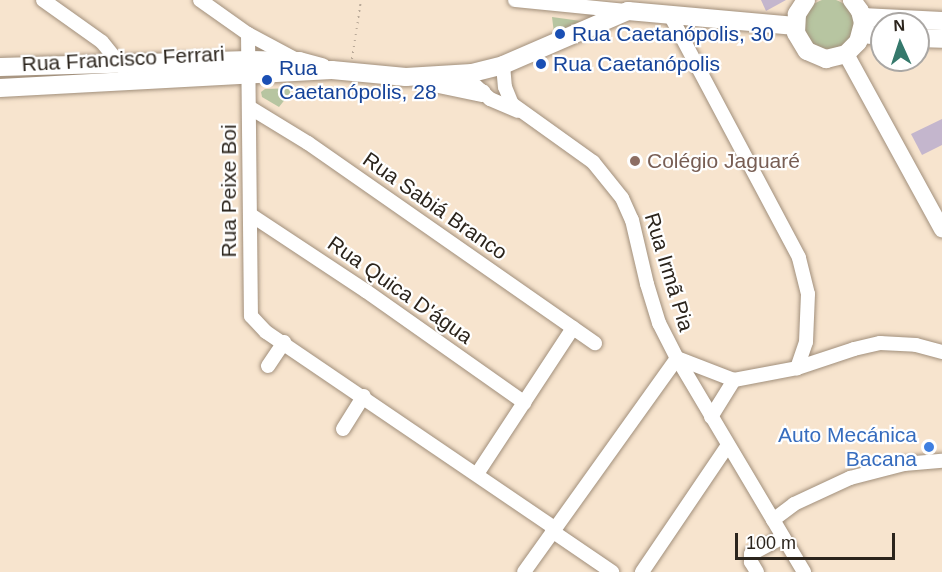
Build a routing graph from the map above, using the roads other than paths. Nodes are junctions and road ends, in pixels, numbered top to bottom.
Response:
1 (43, 0) edge
2 (200, 0) edge
3 (515, 0) edge
4 (806, 0) edge
5 (852, 0) edge
6 (628, 11) junction
7 (669, 13) junction
8 (942, 21) edge
9 (795, 26) junction
10 (862, 26) junction
11 (870, 30) edge
12 (248, 34) junction
13 (846, 54) junction
14 (299, 61) junction
15 (503, 65) junction
16 (0, 68) edge
17 (249, 68) junction
18 (332, 70) junction
19 (124, 72) junction
20 (472, 74) junction
21 (406, 77) junction
22 (0, 88) edge
23 (482, 93) junction
24 (249, 107) junction
25 (523, 113) junction
26 (251, 214) junction
27 (942, 229) edge
28 (573, 328) junction
29 (284, 342) junction
30 (595, 343) dead end
31 (942, 352) edge
32 (676, 358) junction
33 (268, 366) dead end
34 (797, 368) junction
35 (734, 380) junction
36 (364, 396) junction
37 (525, 403) junction
38 (711, 417) junction
39 (343, 429) dead end
40 (728, 445) junction
41 (942, 461) edge
42 (477, 474) junction
43 (773, 519) junction
44 (553, 529) junction
45 (783, 537) junction
46 (524, 572) edge
47 (612, 572) edge
48 (642, 572) edge
49 (758, 572) edge
50 (804, 572) edge

1 - 19 street
2 - 12 street
3 - 6 street
4 - 9 main road
5 - 10 main road
6 - 7 main road
6 - 15 main road
7 - 9 main road
7 - 34 street
8 - 10 main road
9 - 13 main road
10 - 11 main road
10 - 13 main road
12 - 14 street
12 - 17 street
13 - 27 street
14 - 17 main road
14 - 18 main road
15 - 20 main road
15 - 25 street, Rua Irmã Pia
16 - 19 main road, Rua Francisco Ferrari
17 - 18 main road
17 - 19 main road, Rua Francisco Ferrari
17 - 24 street, Rua Peixe Boi
18 - 21 main road
19 - 22 main road, Rua Francisco Ferrari
20 - 21 main road
20 - 23 street
21 - 23 main road
23 - 25 street, Rua Irmã Pia
24 - 26 street, Rua Peixe Boi
24 - 28 street, Rua Sabiá Branco
25 - 32 street, Rua Irmã Pia
26 - 29 street, Rua Peixe Boi
26 - 37 street, Rua Quica D'água
28 - 30 street, Rua Sabiá Branco
28 - 37 street
29 - 33 street
29 - 36 street
31 - 34 street
32 - 35 street, Rua Irmã Pia
32 - 38 street
32 - 44 street
34 - 35 street
35 - 38 street
36 - 39 street
36 - 42 street
37 - 42 street
38 - 40 street
40 - 43 street
40 - 48 street
41 - 43 street
42 - 44 street
43 - 45 street
44 - 46 street
44 - 47 street
45 - 49 street
45 - 50 street

